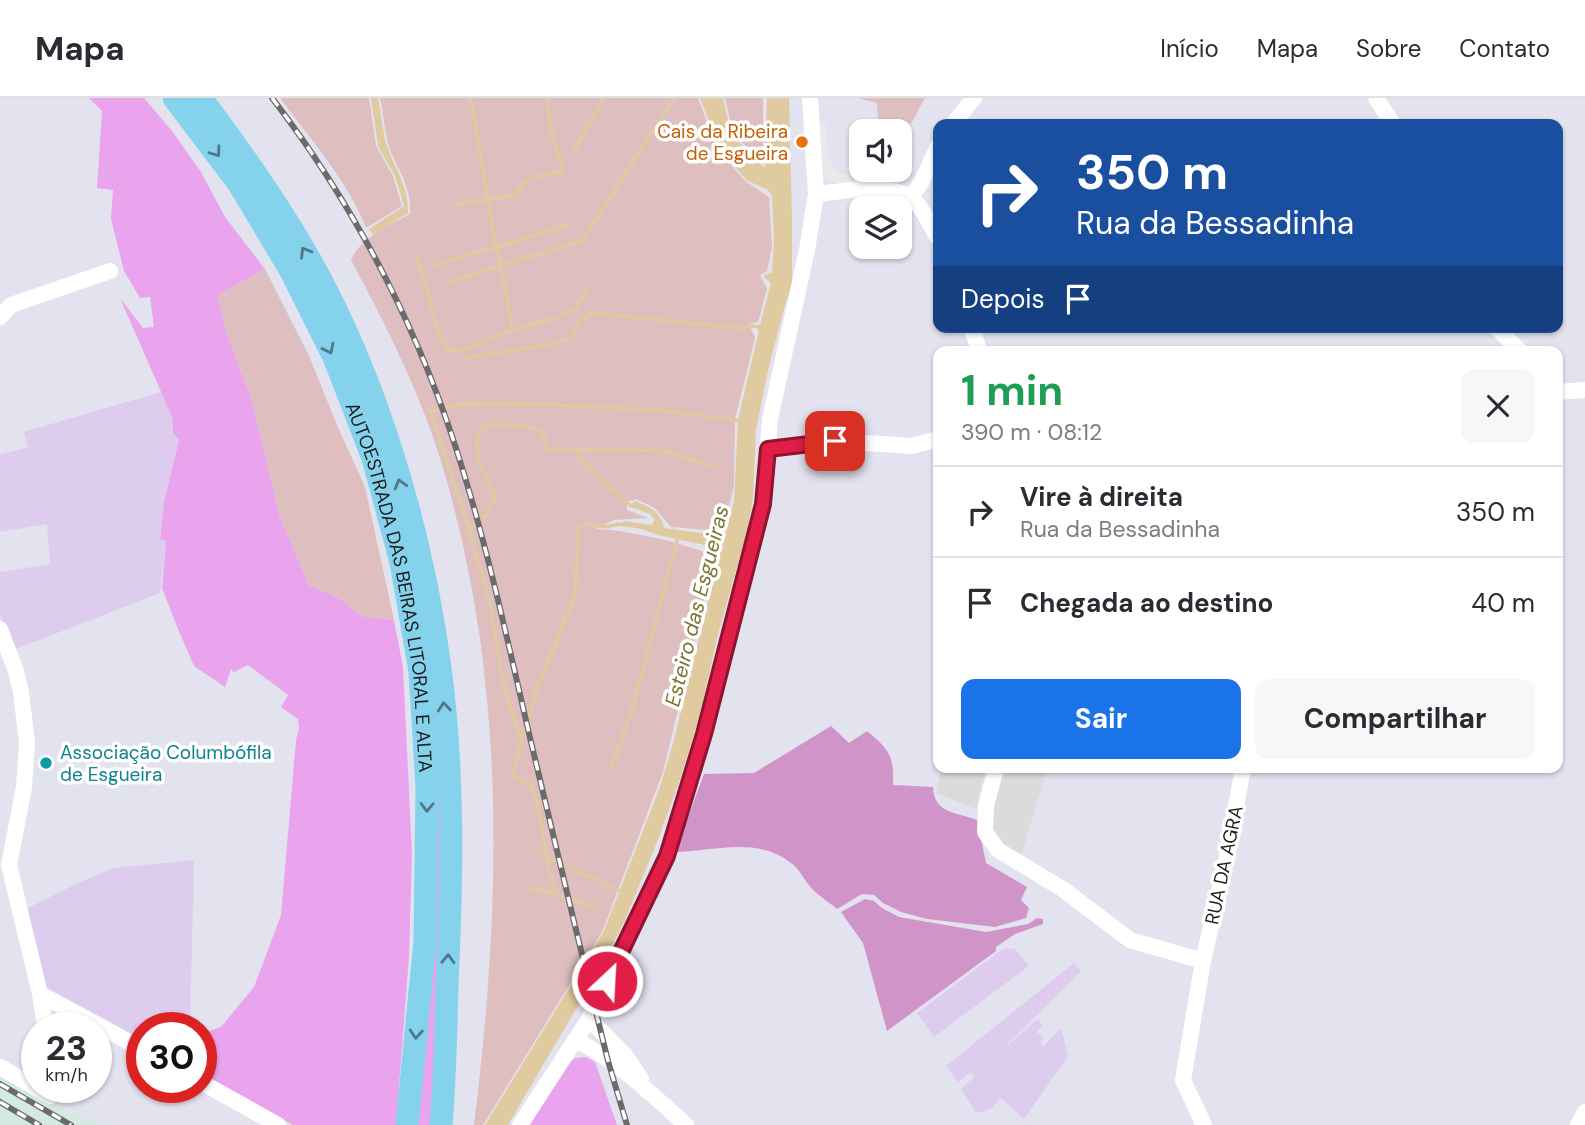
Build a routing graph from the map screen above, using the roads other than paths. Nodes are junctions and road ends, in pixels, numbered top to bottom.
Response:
1 (174, 98) edge
2 (201, 98) edge
3 (810, 98) edge
4 (974, 98) edge
5 (1376, 98) edge
6 (957, 119) edge
7 (1390, 119) edge
8 (933, 157) edge
9 (816, 194) junction
10 (904, 196) edge
11 (911, 196) edge
12 (912, 201) edge
13 (933, 230) edge
14 (110, 271) dead end
15 (0, 317) edge
16 (1502, 333) edge
17 (1515, 346) edge
18 (1563, 389) edge
19 (1585, 390) edge
20 (933, 440) edge
21 (768, 449) junction
22 (0, 629) edge
23 (995, 773) edge
24 (1242, 773) edge
25 (1203, 961) junction
26 (40, 994) junction
27 (42, 1012) edge
28 (589, 1018) junction
29 (126, 1040) edge
30 (576, 1040) junction
31 (0, 1068) edge
32 (21, 1077) edge
33 (217, 1091) edge
34 (650, 1093) junction
35 (1585, 1112) edge
36 (278, 1125) edge
37 (407, 1125) edge
38 (440, 1125) edge
39 (520, 1125) edge
40 (686, 1125) edge
41 (1204, 1125) edge
42 (1578, 1125) edge

1 -> 37 highway, AUTOESTRADA DAS BEIRAS LITORAL E ALTA
38 -> 2 highway, AUTOESTRADA DAS BEIRAS LITORAL E ALTA
3 - 9 street
4 - 6 street
5 - 7 street
8 - 11 street
9 - 10 street
9 - 21 street
12 - 13 street
14 - 15 street
16 - 17 street
18 - 19 street
20 - 21 street
21 - 28 street
22 - 26 street
23 - 25 street
24 - 25 street, RUA DA AGRA
25 - 41 street, RUA DA AGRA
26 - 27 street
26 - 29 street
28 - 30 street
28 - 34 street
30 - 34 street
30 - 39 street
31 - 32 street
33 - 36 street
34 - 40 street
35 - 42 street

